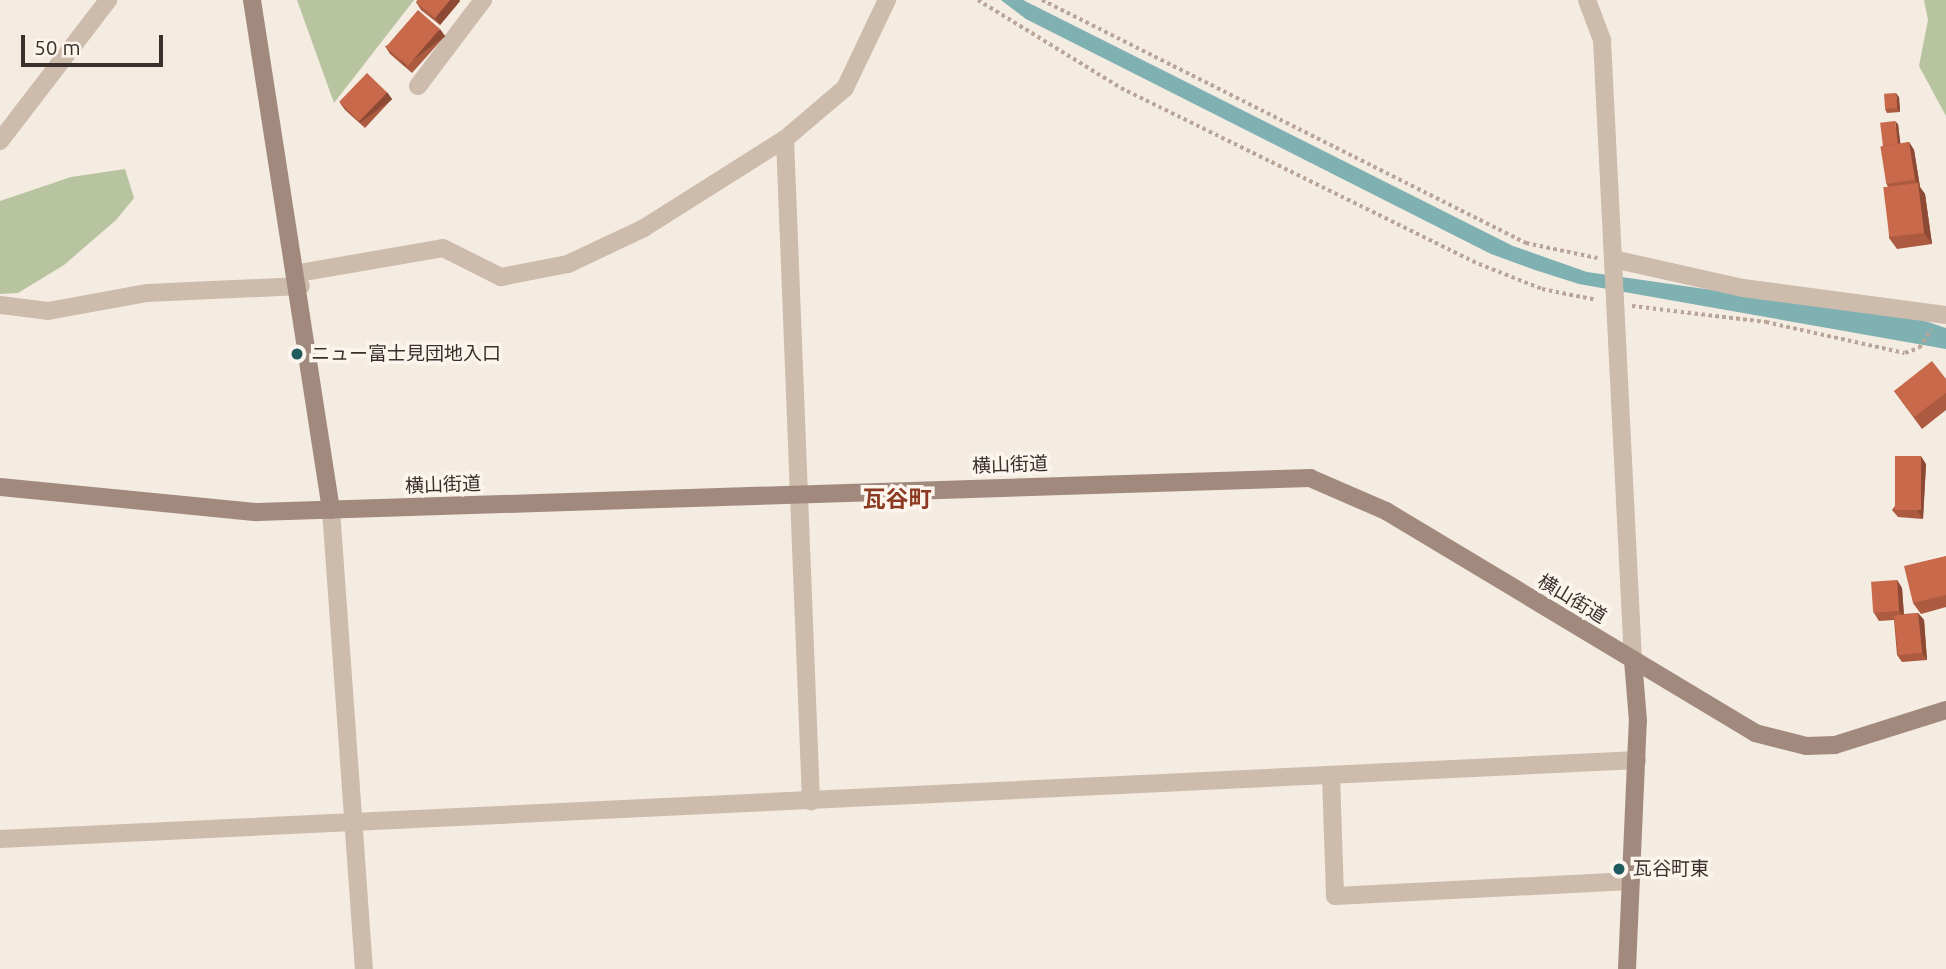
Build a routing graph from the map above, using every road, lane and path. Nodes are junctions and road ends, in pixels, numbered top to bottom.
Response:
1 (108, 0) edge
2 (252, 0) edge
3 (483, 0) edge
4 (887, 0) edge
5 (978, 0) edge
6 (1042, 0) edge
7 (1587, 0) edge
8 (418, 86) dead end
9 (785, 139) junction
10 (0, 141) edge
11 (1613, 259) junction
12 (300, 279) junction
13 (1616, 304) junction
14 (0, 305) edge
15 (1944, 314) edge
16 (0, 487) edge
17 (795, 493) junction
18 (331, 510) junction
19 (1633, 660) junction
20 (1946, 710) edge
21 (1637, 760) junction
22 (1331, 775) junction
23 (811, 801) junction
24 (358, 824) junction
25 (0, 839) edge
26 (1631, 881) junction
27 (364, 969) edge
28 (1627, 969) edge

1 - 10 street
2 - 12 street
3 - 8 street
4 - 9 street
5 - 13 path
6 - 11 path
7 - 11 street
9 - 12 street
9 - 17 street
11 - 13 street
11 - 15 street
12 - 14 street
12 - 18 street
13 - 15 path
13 - 19 street
16 - 18 street, 横山街道
17 - 18 street, 横山街道
17 - 19 street, 横山街道
17 - 23 street
18 - 24 street
19 - 20 street, 横山街道
19 - 21 street
21 - 22 street
21 - 26 street
22 - 23 street
22 - 26 street
23 - 24 street
24 - 25 street
24 - 27 street
26 - 28 street

